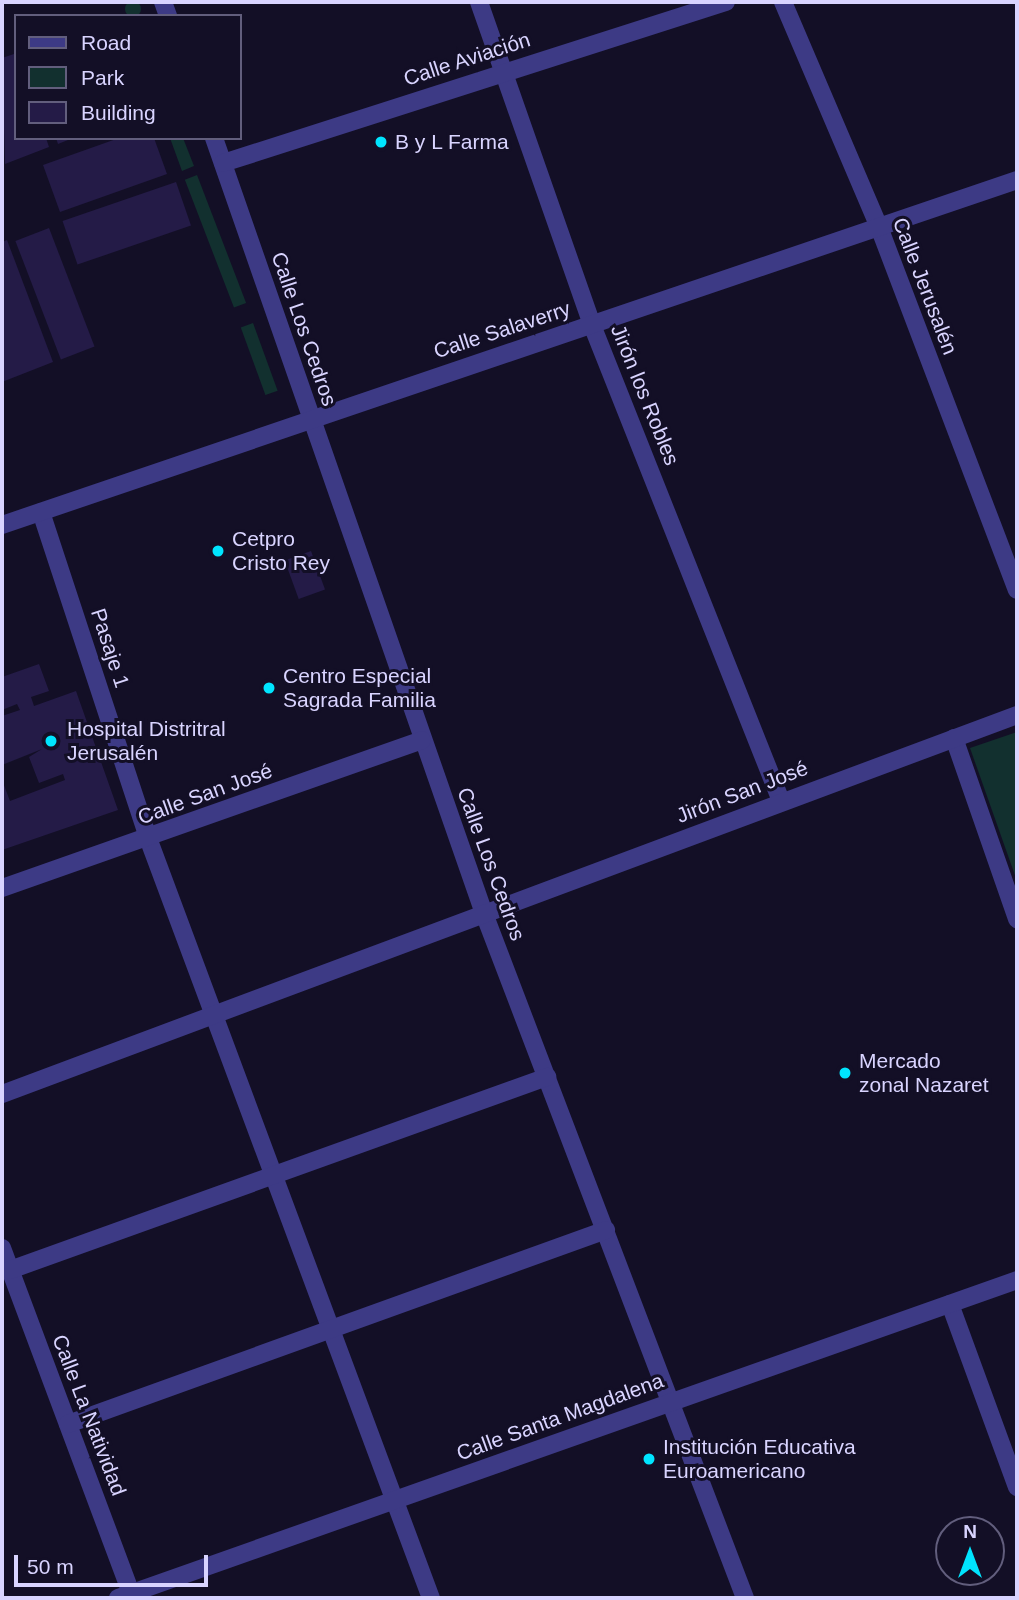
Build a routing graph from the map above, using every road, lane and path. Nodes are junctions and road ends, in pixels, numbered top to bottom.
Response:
1 (479, 2) edge
2 (726, 2) edge
3 (783, 2) edge
4 (504, 69) junction
5 (215, 140) edge
6 (223, 163) junction
7 (1017, 180) edge
8 (879, 227) junction
9 (592, 325) junction
10 (311, 418) junction
11 (41, 512) junction
12 (2, 525) edge
13 (1017, 590) edge
14 (1017, 715) edge
15 (954, 738) junction
16 (422, 740) junction
17 (781, 801) junction
18 (148, 838) junction
19 (2, 888) edge
20 (485, 916) junction
21 (1017, 919) edge
22 (215, 1019) junction
23 (547, 1077) junction
24 (2, 1094) edge
25 (273, 1175) junction
26 (606, 1230) junction
27 (2, 1248) edge
28 (10, 1270) junction
29 (1017, 1280) edge
30 (950, 1304) junction
31 (330, 1329) junction
32 (672, 1401) junction
33 (68, 1424) junction
34 (1017, 1487) edge
35 (394, 1501) junction
36 (127, 1597) edge
37 (431, 1598) edge
38 (745, 1598) edge

1 - 4 street, Jirón los Robles
2 - 4 street, Calle Aviación
3 - 8 street, Calle Jerusalén
4 - 6 street, Calle Aviación
4 - 9 street, Jirón los Robles
5 - 6 street, Calle Los Cedros
6 - 10 street, Calle Los Cedros
7 - 8 street, Calle Salaverry
8 - 9 street, Calle Salaverry
8 - 13 street, Calle Jerusalén
9 - 10 street, Calle Salaverry
9 - 17 street, Jirón los Robles
10 - 11 street, Calle Salaverry
10 - 16 street, Calle Los Cedros
11 - 12 street, Calle Salaverry
11 - 18 street, Pasaje 1
14 - 15 street, Jirón San José
15 - 17 street, Jirón San José
15 - 21 street
16 - 18 street, Calle San José
16 - 20 street, Calle Los Cedros
17 - 20 street, Jirón San José
18 - 19 street, Calle San José
18 - 22 street, Pasaje 1
20 - 22 street, Jirón San José
20 - 23 street, Calle Los Cedros
22 - 24 street, Jirón San José
22 - 25 street, Pasaje 1
23 - 25 street
23 - 26 street, Calle Los Cedros
25 - 28 street
25 - 31 street, Pasaje 1
26 - 31 street
26 - 32 street, Calle Los Cedros
27 - 28 street, Calle La Natividad
28 - 33 street, Calle La Natividad
29 - 30 street, Calle Santa Magdalena
30 - 32 street, Calle Santa Magdalena
30 - 34 street
31 - 33 street
31 - 35 street, Pasaje 1
32 - 35 street, Calle Santa Magdalena
32 - 38 street, Calle Los Cedros
33 - 36 street, Calle La Natividad
35 - 36 street, Calle Santa Magdalena
35 - 37 street, Pasaje 1

